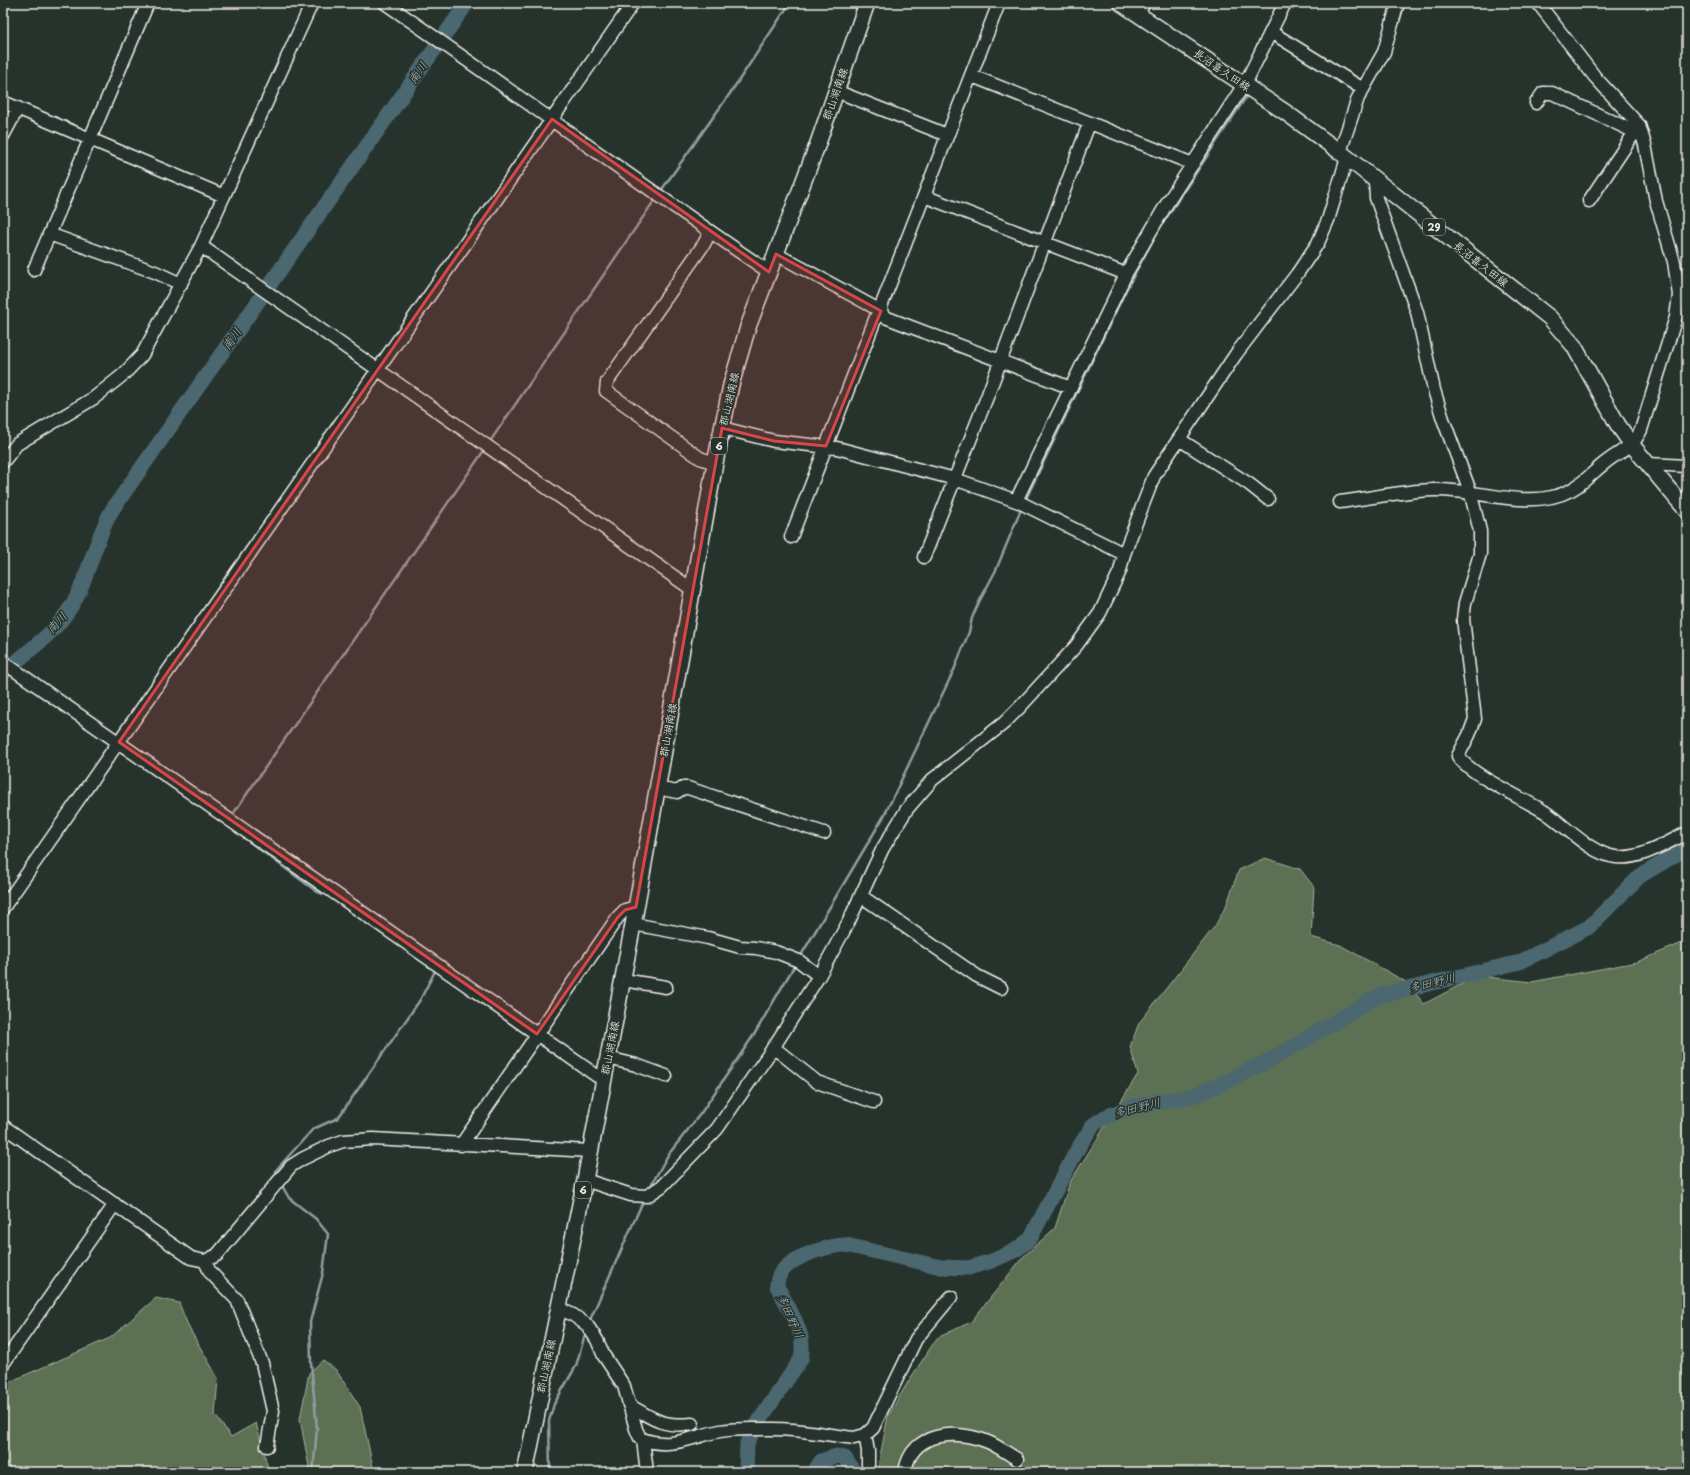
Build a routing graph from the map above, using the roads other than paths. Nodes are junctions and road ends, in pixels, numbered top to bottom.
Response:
1 (148, 3) edge
2 (312, 3) edge
3 (385, 3) edge
4 (633, 3) edge
5 (867, 3) edge
6 (999, 3) edge
7 (1121, 3) edge
8 (1285, 3) edge
9 (1398, 3) edge
10 (1538, 3) edge
11 (1141, 9) edge
12 (1271, 32) junction
13 (972, 76) junction
14 (1243, 84) junction
15 (1363, 90) junction
16 (836, 91) junction
17 (3, 102) edge
18 (1536, 103) dead end
19 (18, 108) junction
20 (552, 119) junction
21 (1089, 124) junction
22 (1638, 131) junction
23 (947, 135) junction
24 (3, 136) edge
25 (90, 139) junction
26 (1343, 155) junction
27 (1193, 164) junction
28 (1375, 181) junction
29 (224, 196) junction
30 (924, 196) junction
31 (1589, 202) dead end
32 (710, 232) junction
33 (49, 234) junction
34 (1044, 244) junction
35 (201, 246) junction
36 (776, 254) junction
37 (34, 270) dead end
38 (769, 272) junction
39 (1126, 274) junction
40 (181, 284) junction
41 (881, 311) junction
42 (1001, 360) junction
43 (378, 370) junction
44 (1071, 388) junction
45 (722, 428) junction
46 (1179, 439) junction
47 (1632, 445) junction
48 (826, 446) junction
49 (4, 458) edge
50 (715, 463) junction
51 (1648, 464) junction
52 (1687, 466) edge
53 (955, 479) junction
54 (1470, 491) junction
55 (1268, 499) dead end
56 (1016, 501) junction
57 (1340, 502) dead end
58 (1687, 511) edge
59 (791, 537) dead end
60 (1124, 554) junction
61 (924, 557) dead end
62 (693, 590) junction
63 (7, 666) edge
64 (119, 742) junction
65 (657, 788) junction
66 (824, 833) dead end
67 (1687, 833) edge
68 (861, 896) junction
69 (636, 907) junction
70 (3, 908) edge
71 (633, 924) junction
72 (819, 976) junction
73 (623, 980) junction
74 (666, 987) dead end
75 (1001, 988) dead end
76 (537, 1034) junction
77 (774, 1047) junction
78 (608, 1058) junction
79 (666, 1076) dead end
80 (604, 1079) junction
81 (874, 1102) dead end
82 (3, 1126) edge
83 (461, 1145) junction
84 (590, 1151) junction
85 (585, 1180) junction
86 (115, 1204) junction
87 (205, 1261) junction
88 (951, 1297) dead end
89 (558, 1308) junction
90 (3, 1364) edge
91 (629, 1405) junction
92 (692, 1424) dead end
93 (865, 1436) junction
94 (643, 1440) junction
95 (267, 1446) dead end
96 (1017, 1459) dead end
97 (525, 1472) edge
98 (647, 1472) edge
99 (868, 1472) edge
100 (905, 1472) edge

1 - 25 street
2 - 29 street
3 - 20 street
4 - 20 street
5 - 16 main road, 郡山湖南線 / 6
6 - 13 street
7 - 11 main road, 長沼喜久田線 / 29
8 - 12 street
9 - 15 street
10 - 22 street
11 - 14 main road, 長沼喜久田線 / 29
12 - 14 street
12 - 15 street
13 - 21 street
13 - 23 street
14 - 26 main road, 長沼喜久田線 / 29
14 - 27 street
15 - 26 street
16 - 23 street
16 - 36 main road, 郡山湖南線 / 6
17 - 19 street
18 - 22 street
19 - 24 street
19 - 25 street
20 - 32 street
20 - 43 street
21 - 27 street
21 - 34 street
22 - 31 street
22 - 47 street
23 - 30 street
25 - 29 street
25 - 33 street
26 - 28 main road, 長沼喜久田線 / 29
26 - 46 street
27 - 39 street
28 - 47 main road, 長沼喜久田線 / 29
28 - 54 street
29 - 35 street
30 - 34 street
30 - 41 street
32 - 38 street
32 - 50 street
33 - 37 street
33 - 40 street
34 - 39 street
34 - 42 street
35 - 40 street
35 - 43 street
36 - 38 main road, 郡山湖南線 / 6
36 - 41 street
38 - 45 main road, 郡山湖南線 / 6
39 - 44 street
40 - 49 street
41 - 42 street
41 - 48 street
42 - 44 street
42 - 53 street
43 - 62 street
43 - 64 street
44 - 56 street
45 - 48 street
45 - 50 main road, 郡山湖南線 / 6
46 - 55 street
46 - 60 street
47 - 51 main road, 長沼喜久田線 / 29
47 - 54 street
48 - 53 street
48 - 59 street
50 - 62 main road, 郡山湖南線 / 6
51 - 52 street
51 - 58 main road, 長沼喜久田線 / 29
53 - 56 street
53 - 61 street
54 - 57 street
54 - 67 street
56 - 60 street
60 - 68 street
62 - 65 main road, 郡山湖南線 / 6
63 - 64 street
64 - 70 street
64 - 76 street
65 - 66 street
65 - 69 main road, 郡山湖南線 / 6
68 - 72 street
68 - 75 street
69 - 71 main road, 郡山湖南線 / 6
69 - 76 street
71 - 72 street
71 - 73 main road, 郡山湖南線 / 6
72 - 77 street
73 - 74 street
73 - 78 main road, 郡山湖南線 / 6
76 - 80 street
76 - 83 street
77 - 81 street
77 - 85 street
78 - 79 street
78 - 80 main road, 郡山湖南線 / 6
80 - 84 main road, 郡山湖南線 / 6
82 - 86 street
83 - 84 street
83 - 87 street
84 - 85 main road, 郡山湖南線 / 6
85 - 89 main road, 郡山湖南線 / 6
86 - 87 street
86 - 90 street
87 - 95 street
88 - 93 street
89 - 91 street
89 - 97 main road, 郡山湖南線 / 6
91 - 92 street
91 - 94 street
93 - 94 street
93 - 99 street
94 - 98 street
96 - 100 street

